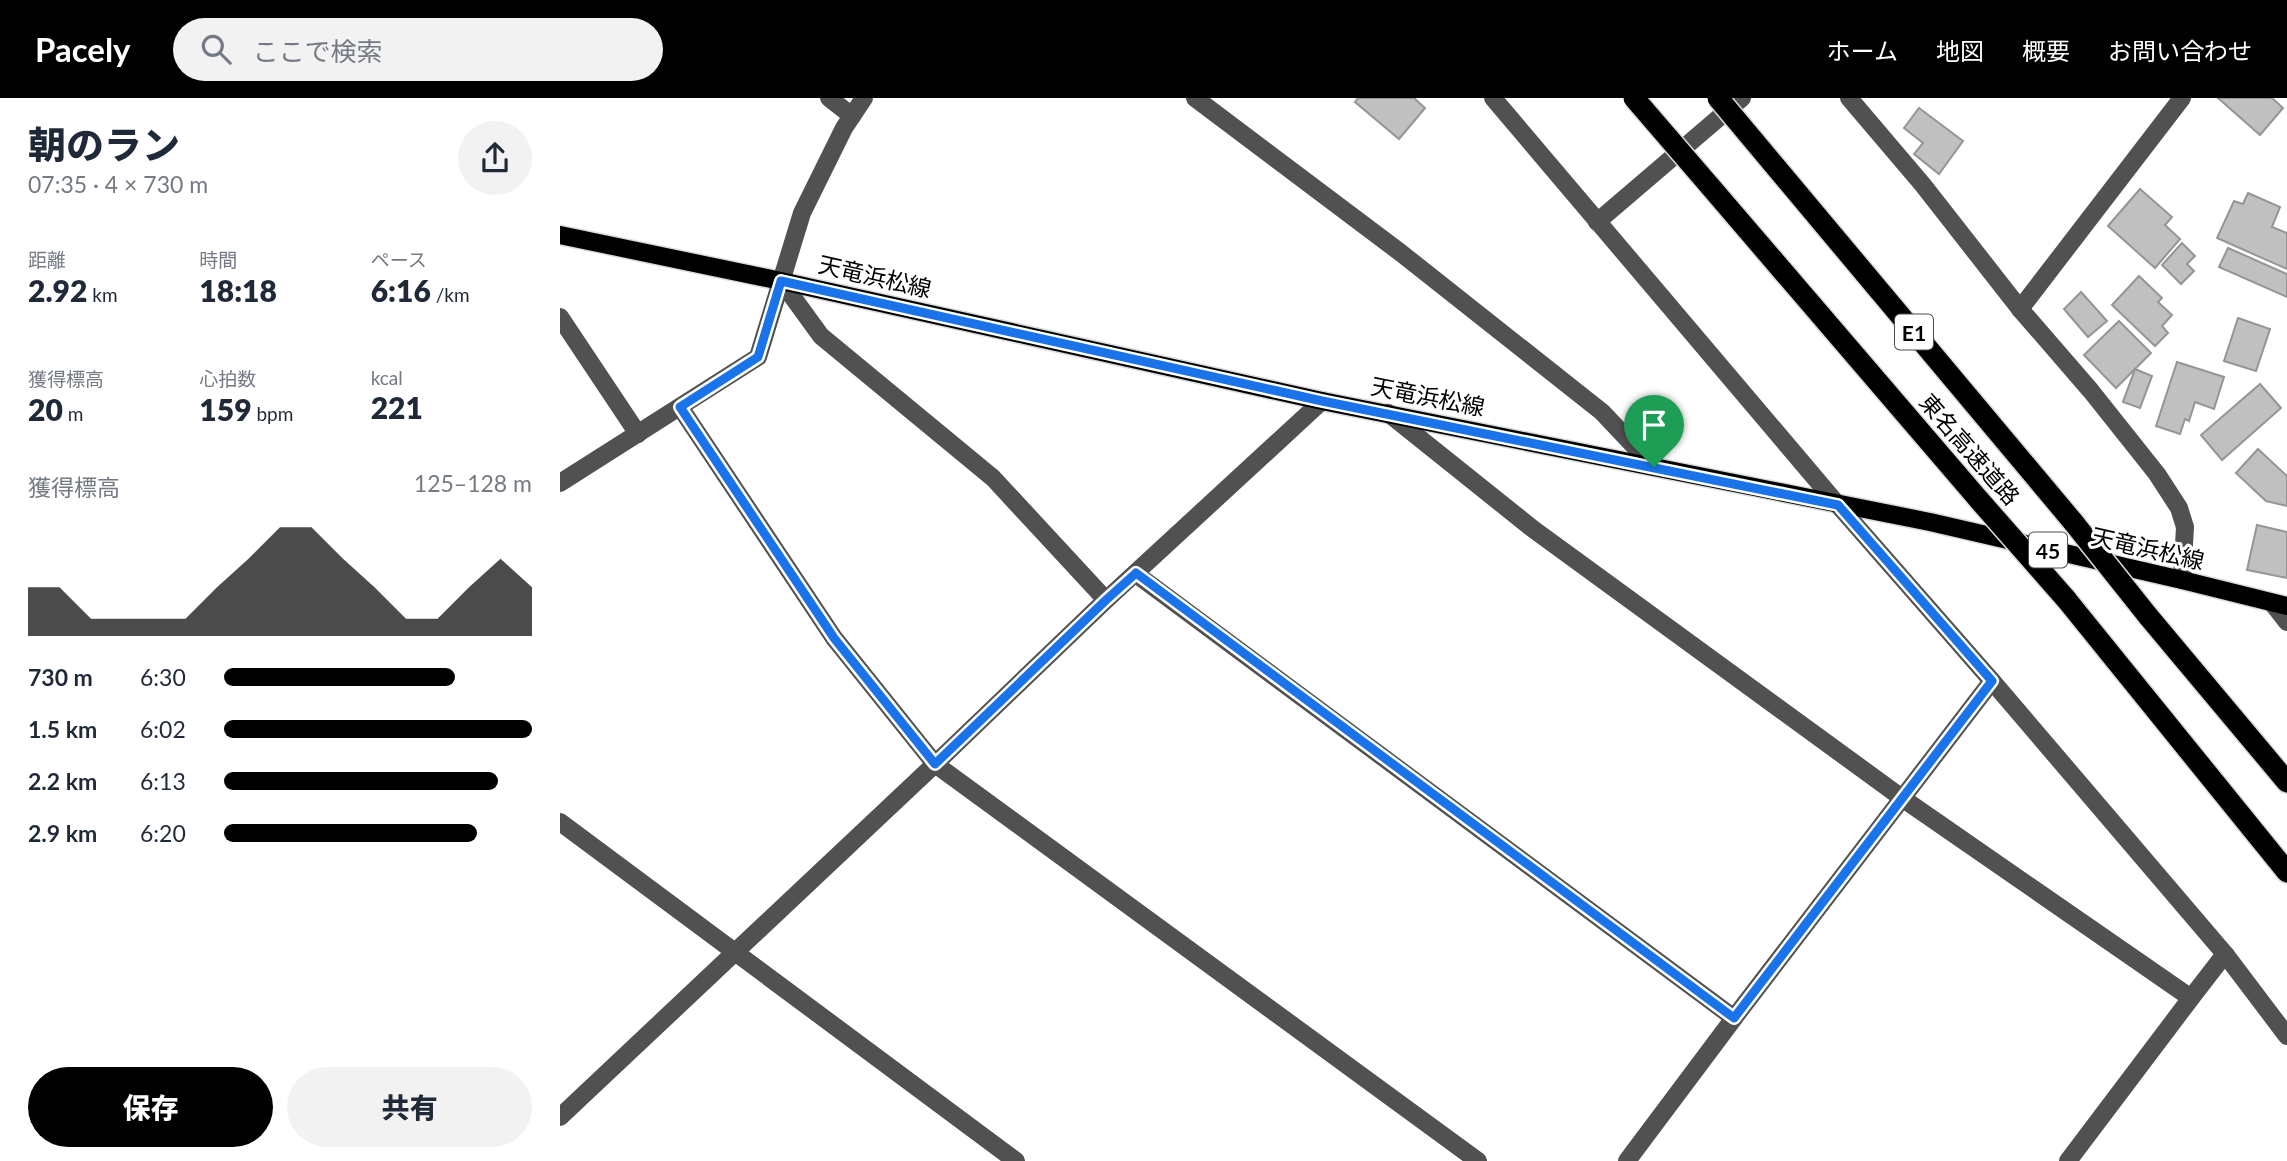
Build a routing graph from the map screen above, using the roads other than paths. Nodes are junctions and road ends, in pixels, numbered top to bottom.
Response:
1 (829, 98) edge
2 (864, 98) edge
3 (1195, 98) edge
4 (1493, 98) edge
5 (1633, 98) edge
6 (1718, 98) edge
7 (1742, 98) edge
8 (1849, 98) edge
9 (2182, 98) edge
10 (852, 116) junction
11 (1597, 222) junction
12 (560, 235) edge
13 (781, 281) junction
14 (2020, 309) junction
15 (560, 317) edge
16 (1322, 401) junction
17 (680, 407) junction
18 (1388, 413) junction
19 (638, 434) junction
20 (1654, 467) junction
21 (560, 483) edge
22 (1838, 505) junction
23 (1136, 573) junction
24 (2182, 580) junction
25 (1106, 600) junction
26 (2280, 605) edge
27 (2287, 622) edge
28 (1992, 681) junction
29 (935, 764) junction
30 (2287, 782) edge
31 (1902, 798) junction
32 (560, 822) edge
33 (2287, 872) edge
34 (734, 951) junction
35 (2225, 954) junction
36 (2191, 998) junction
37 (1734, 1018) junction
38 (2287, 1037) edge
39 (560, 1116) edge
40 (1016, 1161) edge
41 (1478, 1161) edge
42 (1627, 1161) edge
43 (2068, 1161) edge

1 - 10 street
2 - 10 street
3 - 20 street
4 - 11 street
5 - 33 highway, 東名高速道路 / E1, bridge
6 - 30 highway, 東名高速道路 / E1, bridge
7 - 11 street
8 - 14 street
9 - 14 street
10 - 13 street
11 - 22 street
12 - 13 main road, 天竜浜松線 / 45
13 - 16 main road, 天竜浜松線 / 45
13 - 17 street
13 - 25 street
14 - 24 street
15 - 19 street
16 - 18 main road, 天竜浜松線 / 45
16 - 23 street
17 - 19 street
17 - 29 street
18 - 20 main road, 天竜浜松線 / 45
18 - 31 street
19 - 21 street
20 - 22 main road, 天竜浜松線 / 45
22 - 24 main road, 天竜浜松線 / 45
22 - 28 street
23 - 25 street
23 - 37 street
24 - 26 main road, 天竜浜松線 / 45
25 - 29 street
26 - 27 street
28 - 31 street
28 - 35 street
29 - 34 street
29 - 41 street
31 - 36 street
31 - 37 street
32 - 34 street
34 - 39 street
34 - 40 street
35 - 36 street
35 - 38 street
36 - 43 street
37 - 42 street

